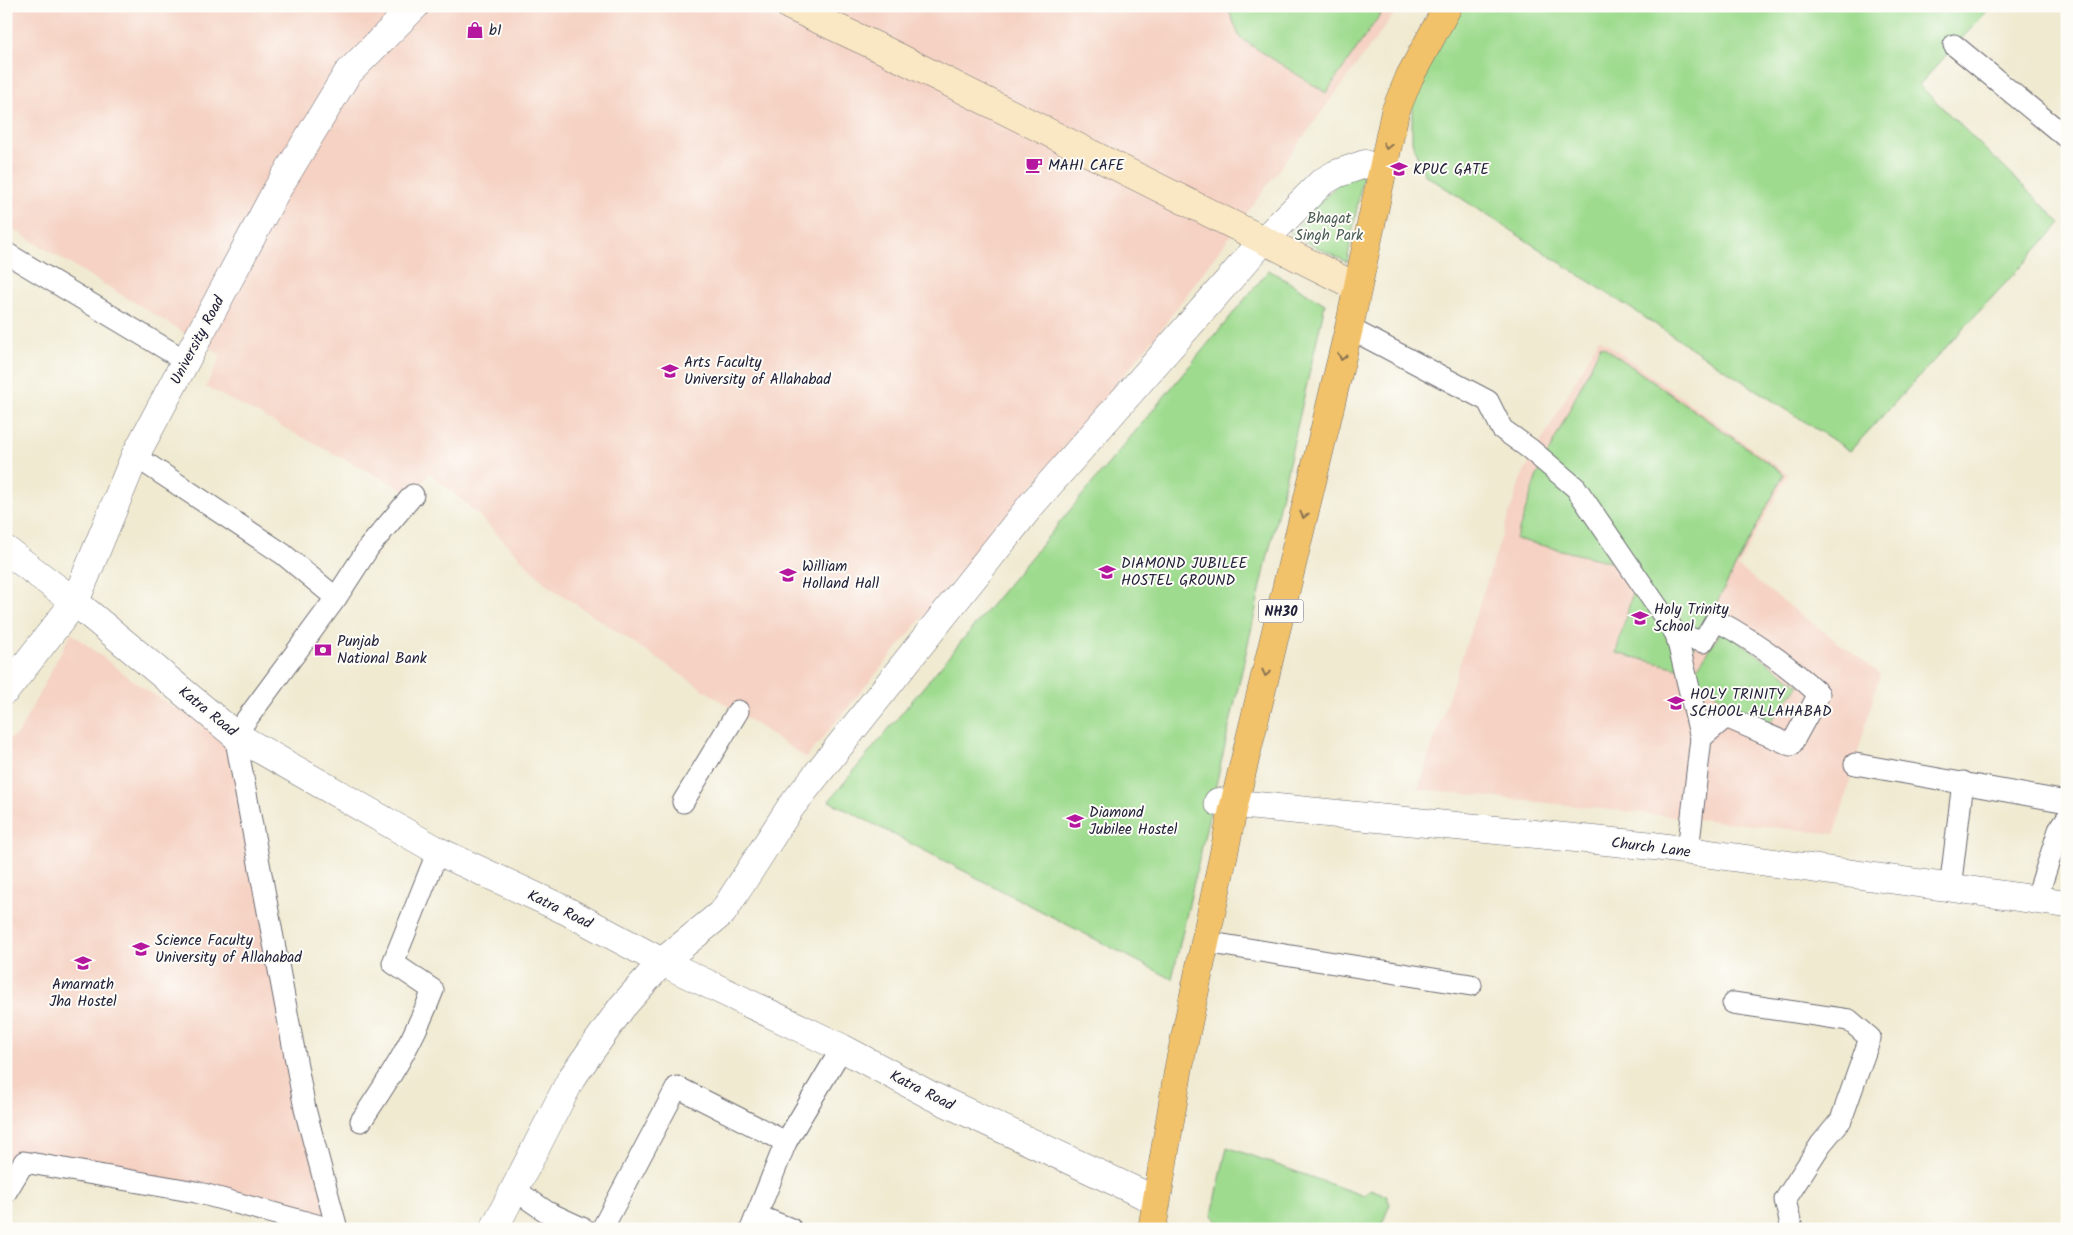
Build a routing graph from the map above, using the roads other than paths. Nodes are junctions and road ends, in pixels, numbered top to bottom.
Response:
1 (415, 6) edge
2 (790, 6) edge
3 (1429, 6) edge
4 (1448, 6) edge
5 (1954, 45) dead end
6 (2067, 138) edge
7 (1364, 164) junction
8 (1263, 241) junction
9 (6, 253) edge
10 (1350, 283) junction
11 (1349, 328) junction
12 (186, 361) junction
13 (135, 456) junction
14 (413, 495) dead end
15 (6, 550) edge
16 (336, 598) junction
17 (76, 602) junction
18 (1676, 634) junction
19 (6, 690) edge
20 (738, 711) dead end
21 (236, 735) junction
22 (1701, 738) junction
23 (1854, 764) dead end
24 (1963, 782) junction
25 (683, 802) dead end
26 (2067, 802) edge
27 (1226, 804) junction
28 (2067, 818) edge
29 (438, 851) junction
30 (1688, 851) junction
31 (1950, 889) junction
32 (2036, 900) junction
33 (2067, 904) edge
34 (1205, 942) junction
35 (662, 962) junction
36 (1471, 984) dead end
37 (1733, 1003) dead end
38 (842, 1048) junction
39 (361, 1121) dead end
40 (786, 1142) junction
41 (515, 1190) junction
42 (6, 1192) edge
43 (1147, 1196) junction
44 (755, 1222) edge
45 (331, 1229) edge
46 (337, 1229) edge
47 (494, 1229) edge
48 (584, 1229) edge
49 (602, 1229) edge
50 (791, 1229) edge
51 (1134, 1229) edge
52 (1152, 1229) edge
53 (1792, 1229) edge

1 - 12 street, University Road
2 - 8 main road
3 - 7 highway
4 -> 10 highway, NH30
5 - 6 street
7 - 8 street
7 - 10 highway
8 - 10 main road
8 - 35 street
9 - 12 street
10 - 11 highway, NH30
10 - 27 highway
11 - 18 street
11 -> 27 highway, NH30
12 - 13 street, University Road
13 - 16 street
13 - 17 street, University Road
14 - 16 street
15 - 17 street, Katra Road
16 - 21 street
17 - 19 street, University Road
17 - 21 street, Katra Road
18 - 22 street
18 - 22 street
20 - 25 street
21 - 29 street, Katra Road
21 - 46 street
22 - 30 street
23 - 24 street
24 - 26 street
24 - 31 street
27 - 30 street, Church Lane
27 - 34 highway, NH30
27 - 43 highway
28 - 32 street
29 - 35 street, Katra Road
29 - 39 street
30 - 31 street, Church Lane
31 - 32 street, Church Lane
32 - 33 street, Church Lane
34 - 36 street
34 - 43 highway, NH30
35 - 38 street, Katra Road
35 - 41 street
37 - 53 street
38 - 40 street
38 - 43 street, Katra Road
40 - 44 street
40 - 49 street
41 - 47 street
41 - 48 street
42 - 45 street
43 - 51 highway
43 - 52 highway, NH30
44 - 50 street

